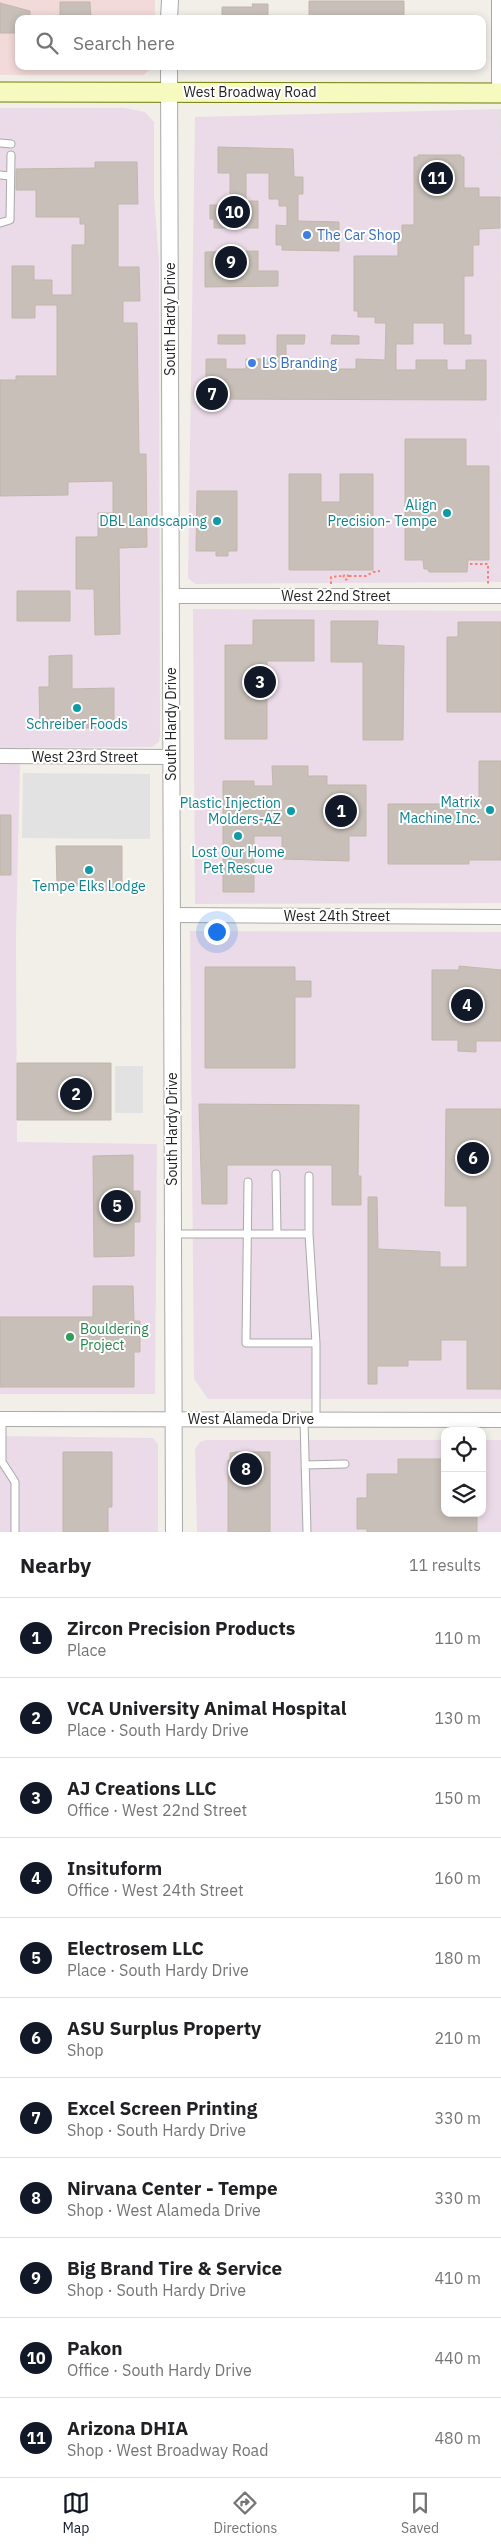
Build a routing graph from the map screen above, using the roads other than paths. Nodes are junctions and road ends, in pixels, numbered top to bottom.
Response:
1 (170, 0) edge
2 (500, 0) edge
3 (170, 15) edge
4 (169, 70) edge
5 (0, 92) edge
6 (169, 92) junction
7 (500, 93) edge
8 (0, 144) edge
9 (11, 144) dead end
10 (11, 154) dead end
11 (0, 175) edge
12 (10, 176) junction
13 (0, 223) edge
14 (172, 596) junction
15 (501, 596) edge
16 (0, 756) edge
17 (170, 757) junction
18 (172, 915) junction
19 (501, 917) edge
20 (276, 1174) dead end
21 (309, 1176) dead end
22 (248, 1182) dead end
23 (172, 1234) junction
24 (248, 1234) junction
25 (277, 1234) junction
26 (310, 1234) junction
27 (316, 1343) junction
28 (1, 1419) edge
29 (173, 1419) junction
30 (310, 1420) junction
31 (501, 1420) edge
32 (467, 1425) edge
33 (1, 1453) edge
34 (345, 1464) dead end
35 (306, 1465) junction
36 (15, 1532) edge
37 (174, 1532) edge
38 (307, 1532) edge

1 - 3 street
2 - 7 street
4 - 6 street, South Hardy Drive
5 - 6 main road, West Broadway Road
6 - 7 main road, West Broadway Road
6 - 14 street, South Hardy Drive
8 - 9 lane
10 - 12 lane
11 - 12 lane
12 - 13 lane
14 - 15 street, West 22nd Street
14 - 17 street, South Hardy Drive
16 - 17 street, West 23rd Street
17 - 18 street, South Hardy Drive
18 - 19 street, West 24th Street
18 - 23 street, South Hardy Drive
20 - 25 lane
21 - 26 lane
22 - 24 lane
23 - 24 lane
23 - 29 street, South Hardy Drive
24 - 25 lane
24 - 27 lane
25 - 26 lane
26 - 27 lane
27 - 30 lane
28 - 29 street, West Alameda Drive
28 - 33 lane
29 - 30 street, West Alameda Drive
29 - 37 street, South Hardy Drive
30 - 32 street, West Alameda Drive
30 - 35 lane
31 - 32 street, West Alameda Drive
33 - 36 lane
34 - 35 lane
35 - 38 lane

